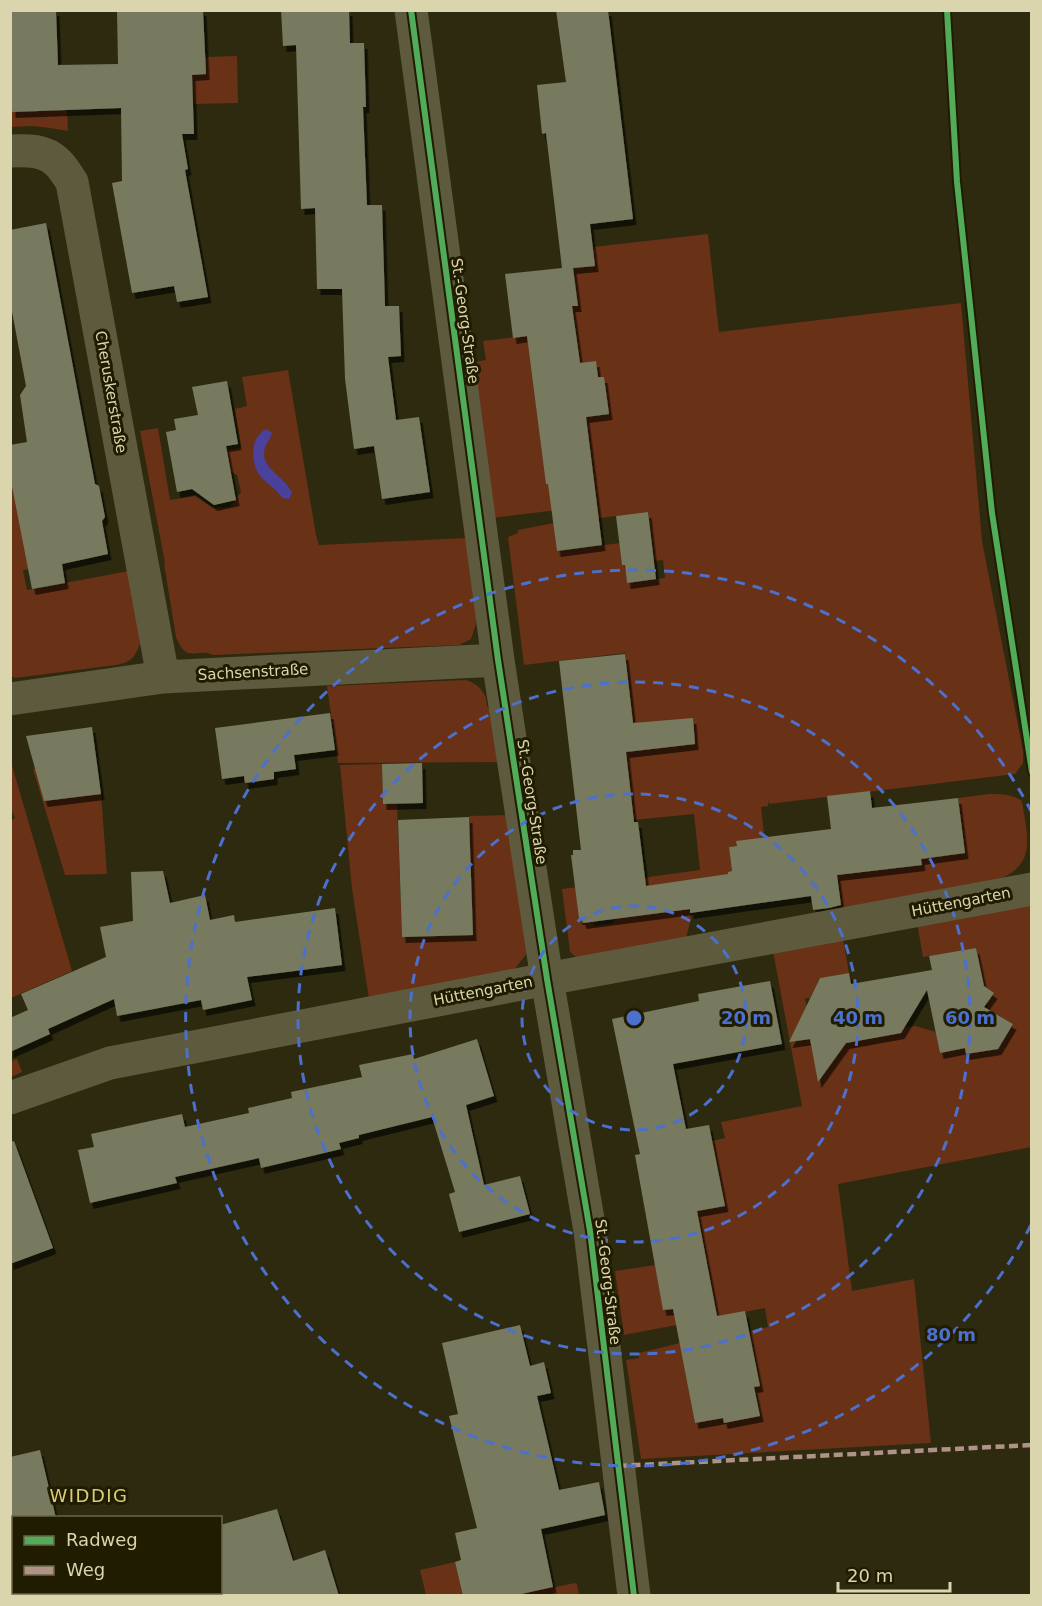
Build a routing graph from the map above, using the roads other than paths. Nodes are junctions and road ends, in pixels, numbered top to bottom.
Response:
1 (411, 10) edge
2 (10, 151) edge
3 (498, 660) junction
4 (163, 677) junction
5 (10, 699) edge
6 (1032, 889) edge
7 (547, 979) junction
8 (10, 1098) edge
9 (634, 1596) edge

1 - 3 street, St.-Georg-Straße
2 - 4 street, Cheruskerstraße
3 - 4 street, Sachsenstraße
3 - 7 street, St.-Georg-Straße
4 - 5 street, Sachsenstraße
6 - 7 street, Hüttengarten
7 - 8 street, Hüttengarten
7 - 9 street, St.-Georg-Straße

